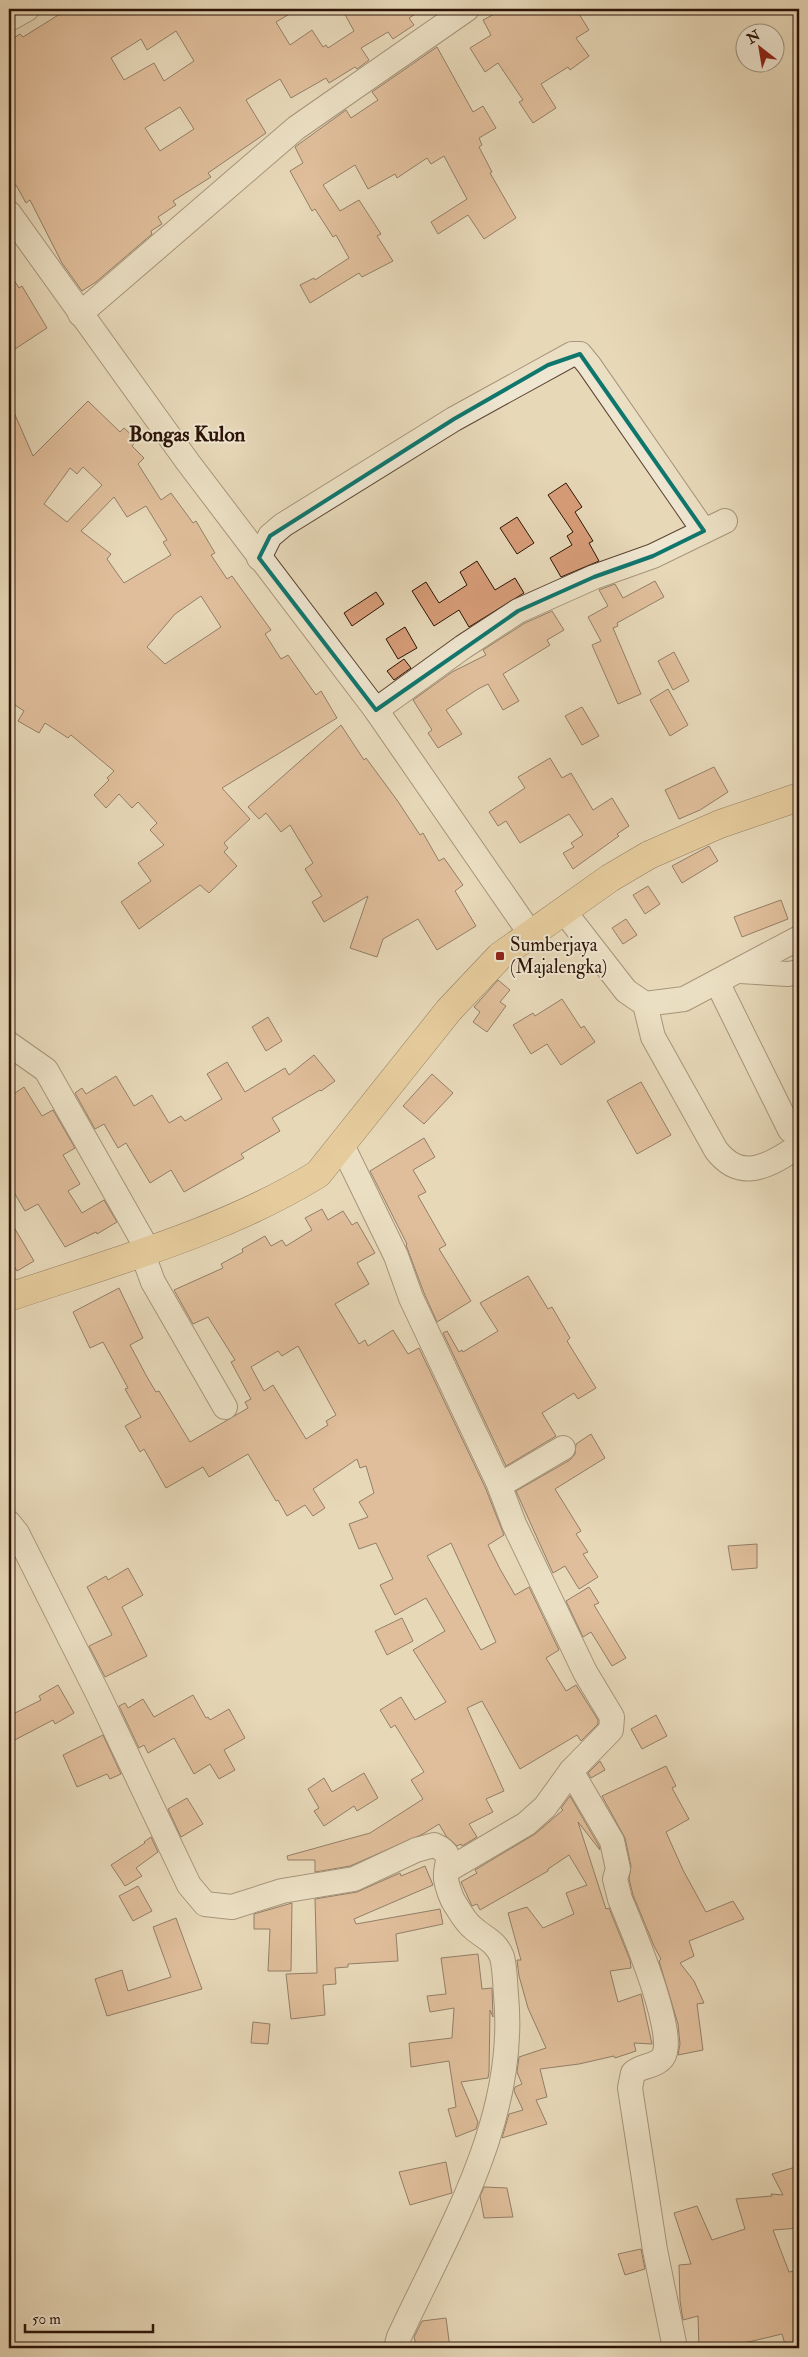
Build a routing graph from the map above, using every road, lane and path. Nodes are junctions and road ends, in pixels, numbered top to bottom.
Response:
1 (27, 9) edge
2 (467, 9) edge
3 (9, 19) edge
4 (9, 213) edge
5 (80, 314) junction
6 (259, 558) junction
7 (376, 710) junction
8 (799, 797) edge
9 (563, 910) junction
10 (530, 933) junction
11 (799, 938) edge
12 (740, 971) junction
13 (799, 972) edge
14 (717, 982) junction
15 (645, 1004) junction
16 (9, 1044) edge
17 (799, 1134) edge
18 (342, 1145) junction
19 (799, 1146) edge
20 (145, 1251) junction
21 (9, 1297) edge
22 (225, 1407) dead end
23 (563, 1448) dead end
24 (500, 1486) junction
25 (9, 1523) edge
26 (571, 1772) junction
27 (448, 1870) junction
28 (396, 2348) edge
29 (675, 2348) edge

1 - 3 street
2 - 5 street
4 - 5 street
5 - 6 street
6 - 7 street
6 - 7 street
7 - 10 street
8 - 9 highway
9 - 10 highway
9 - 15 street
10 - 18 highway
11 - 12 street
12 - 13 street
12 - 14 street
14 - 15 street
14 - 17 street
15 - 19 street
16 - 20 street
18 - 20 highway
18 - 24 street
20 - 21 highway
20 - 22 street
23 - 24 street
24 - 26 street
25 - 27 street
26 - 27 street
26 - 29 street
27 - 28 street

